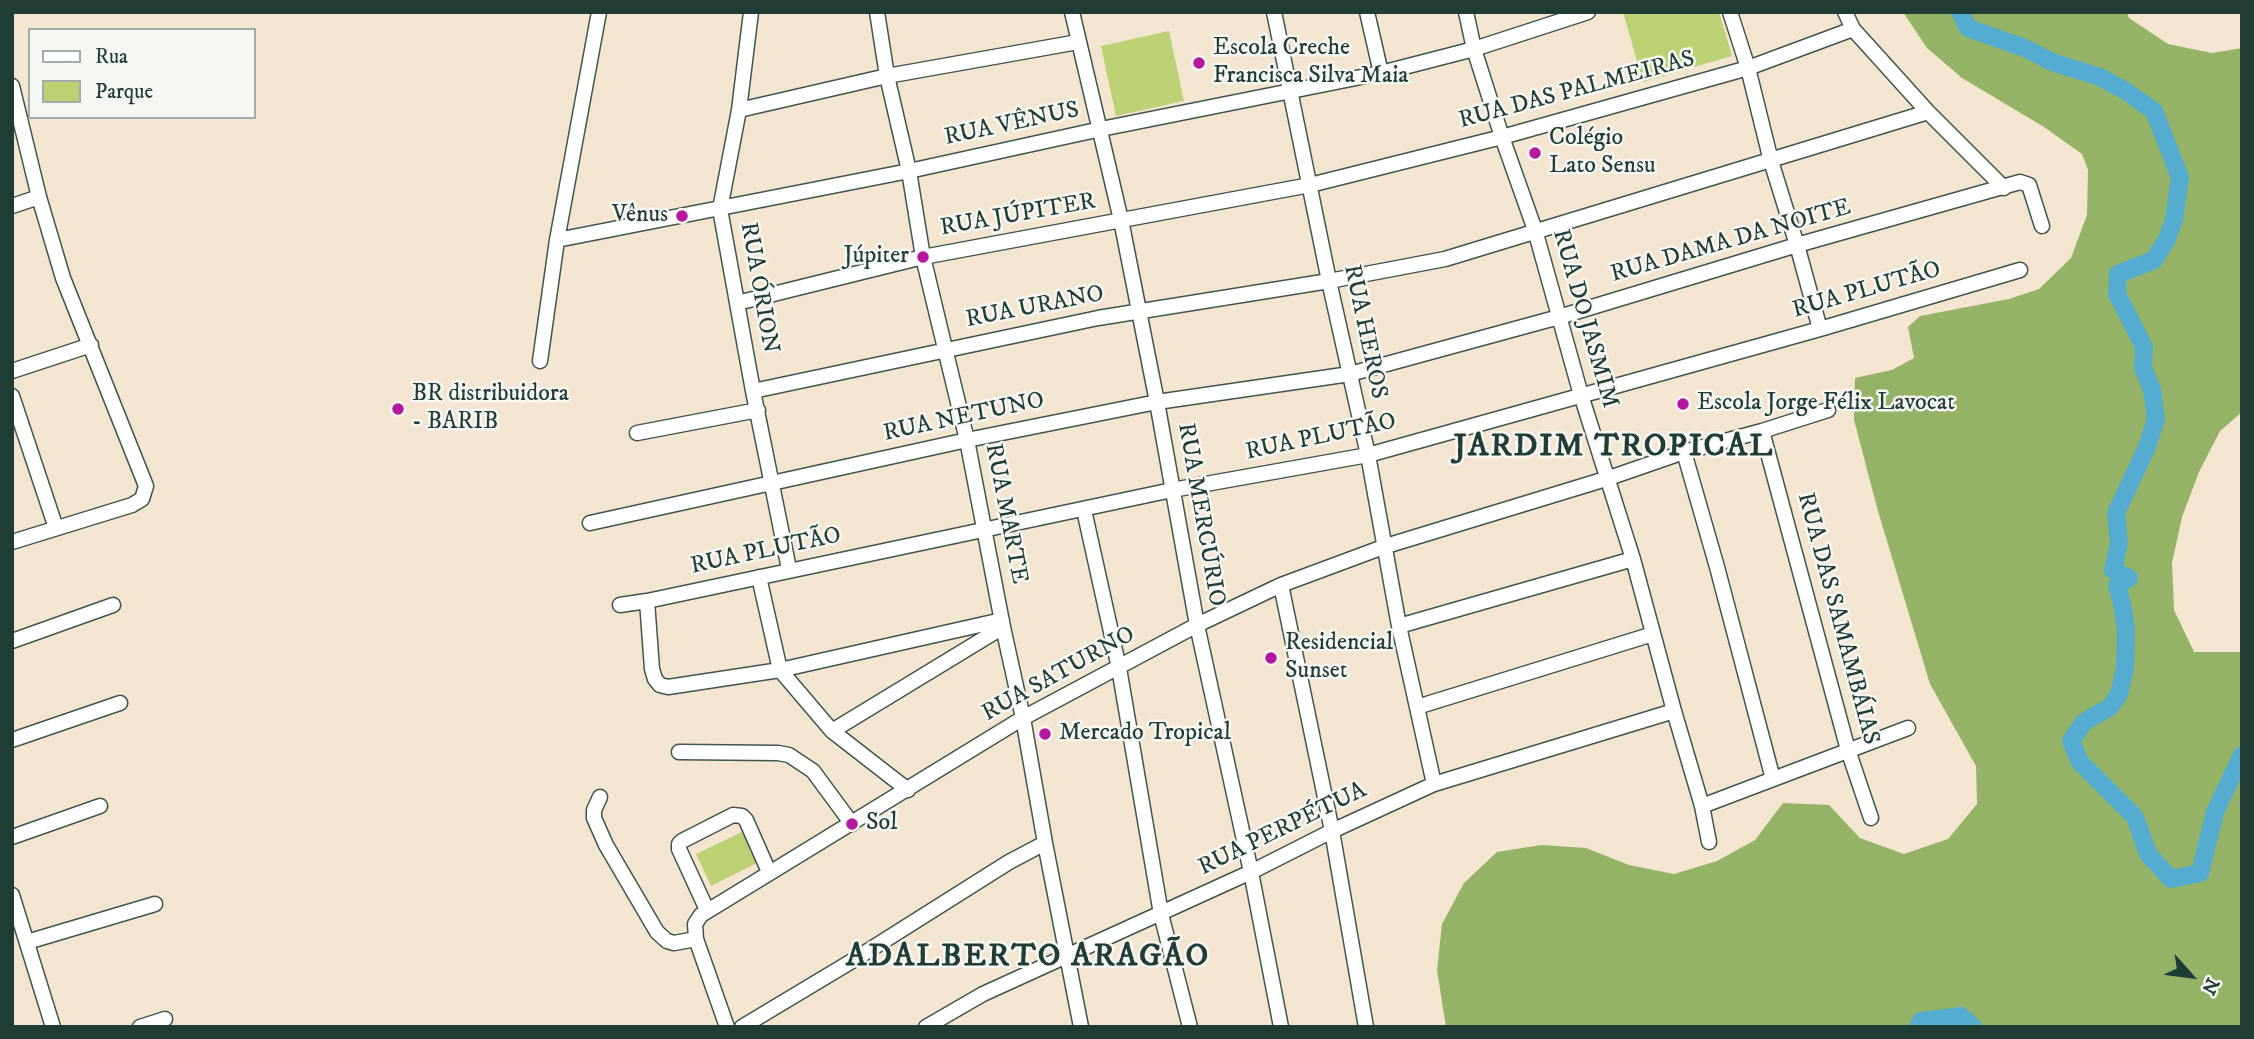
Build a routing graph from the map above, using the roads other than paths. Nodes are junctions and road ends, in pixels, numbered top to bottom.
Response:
1 (599, 12) edge
2 (751, 12) edge
3 (877, 12) edge
4 (1072, 12) edge
5 (1274, 12) edge
6 (1367, 12) edge
7 (1466, 12) edge
8 (1588, 12) edge
9 (1730, 12) edge
10 (1845, 12) edge
11 (1853, 29) junction
12 (1078, 42) junction
13 (1475, 49) junction
14 (1748, 68) junction
15 (1381, 73) junction
16 (887, 76) junction
17 (12, 86) edge
18 (1291, 92) junction
19 (739, 110) junction
20 (1928, 112) junction
21 (1101, 129) junction
22 (1502, 137) junction
23 (1771, 161) junction
24 (909, 171) junction
25 (1310, 185) junction
26 (2004, 188) junction
27 (39, 197) junction
28 (12, 206) edge
29 (720, 209) junction
30 (1121, 220) junction
31 (2042, 226) dead end
32 (1535, 230) junction
33 (557, 240) junction
34 (1797, 245) junction
35 (923, 257) junction
36 (2020, 270) dead end
37 (1329, 281) junction
38 (737, 303) junction
39 (1138, 311) junction
40 (1559, 317) junction
41 (1819, 329) junction
42 (91, 345) junction
43 (945, 350) junction
44 (540, 361) dead end
45 (12, 371) edge
46 (1350, 374) junction
47 (753, 391) junction
48 (1581, 395) junction
49 (12, 396) edge
50 (1157, 402) junction
51 (758, 410) junction
52 (1828, 410) dead end
53 (1762, 431) junction
54 (637, 433) dead end
55 (967, 440) junction
56 (1684, 452) junction
57 (1368, 455) junction
58 (1609, 478) junction
59 (773, 482) junction
60 (1172, 491) junction
61 (1084, 510) junction
62 (590, 523) dead end
63 (56, 528) junction
64 (984, 529) junction
65 (12, 542) edge
66 (1386, 546) junction
67 (1633, 559) junction
68 (789, 569) junction
69 (759, 577) junction
70 (1281, 585) junction
71 (647, 601) junction
72 (113, 605) dead end
73 (620, 605) dead end
74 (1003, 623) junction
75 (1197, 625) junction
76 (1399, 626) junction
77 (1653, 634) junction
78 (12, 640) edge
79 (1119, 668) junction
80 (780, 670) junction
81 (120, 703) dead end
82 (1417, 707) junction
83 (1674, 711) junction
84 (1023, 718) junction
85 (1908, 728) dead end
86 (832, 731) junction
87 (12, 740) edge
88 (1848, 750) junction
89 (679, 752) dead end
90 (1773, 779) junction
91 (1434, 785) junction
92 (908, 790) junction
93 (600, 797) dead end
94 (100, 806) dead end
95 (1702, 806) junction
96 (1871, 818) dead end
97 (852, 824) junction
98 (1332, 831) junction
99 (12, 838) edge
100 (1709, 842) dead end
101 (1045, 843) junction
102 (769, 872) junction
103 (1251, 872) junction
104 (12, 895) edge
105 (155, 904) dead end
106 (707, 910) junction
107 (1161, 914) junction
108 (696, 932) junction
109 (27, 942) junction
110 (1066, 956) junction
111 (165, 1019) dead end
112 (53, 1027) edge
113 (139, 1027) edge
114 (727, 1027) edge
115 (742, 1027) edge
116 (926, 1027) edge
117 (1081, 1027) edge
118 (1190, 1027) edge
119 (1281, 1027) edge
120 (1366, 1027) edge

1 - 33 street
2 - 19 street, RUA ÓRION
3 - 16 street, RUA MARTE
4 - 12 street, RUA MERCÚRIO
5 - 18 street, RUA HEROS
6 - 15 street
7 - 13 street, RUA DO JASMIM
8 - 13 street, RUA VÊNUS
9 - 14 street
10 - 11 street
11 - 14 street, RUA DAS PALMEIRAS
11 - 20 street
12 - 16 street
12 - 21 street, RUA MERCÚRIO
13 - 15 street, RUA VÊNUS
13 - 22 street, RUA DO JASMIM
14 - 22 street, RUA DAS PALMEIRAS
14 - 23 street
15 - 18 street, RUA VÊNUS
16 - 19 street
16 - 24 street, RUA MARTE
17 - 27 street
18 - 21 street, RUA VÊNUS
18 - 25 street, RUA HEROS
19 - 29 street, RUA ÓRION
20 - 23 street, RUA URANO
20 - 26 street
21 - 24 street, RUA VÊNUS
21 - 30 street, RUA MERCÚRIO
22 - 25 street, RUA DAS PALMEIRAS
22 - 32 street, RUA DO JASMIM
23 - 32 street, RUA URANO
23 - 34 street
24 - 29 street, RUA VÊNUS
24 - 35 street, RUA MARTE
25 - 30 street, RUA JÚPITER
25 - 37 street, RUA HEROS
26 - 31 street
26 - 34 street, RUA DAMA DA NOITE
27 - 28 street
27 - 42 street
29 - 33 street, RUA VÊNUS
29 - 38 street, RUA ÓRION
30 - 35 street, RUA JÚPITER
30 - 39 street, RUA MERCÚRIO
32 - 37 street, RUA URANO
32 - 40 street, RUA DO JASMIM
33 - 44 street
34 - 40 street, RUA DAMA DA NOITE
34 - 41 street
35 - 38 street, RUA JÚPITER
35 - 43 street, RUA MARTE
36 - 41 street, RUA PLUTÃO
37 - 39 street, RUA URANO
37 - 46 street, RUA HEROS
38 - 47 street, RUA ÓRION
39 - 43 street, RUA URANO
39 - 50 street, RUA MERCÚRIO
40 - 46 street, RUA DAMA DA NOITE
40 - 48 street, RUA DO JASMIM
41 - 48 street, RUA PLUTÃO
42 - 45 street
42 - 63 street
43 - 47 street, RUA URANO
43 - 55 street, RUA MARTE
46 - 50 street, RUA NETUNO
46 - 57 street, RUA HEROS
47 - 51 street, RUA ÓRION
48 - 57 street, RUA PLUTÃO
48 - 58 street, RUA DO JASMIM
49 - 63 street
50 - 55 street, RUA NETUNO
50 - 60 street, RUA MERCÚRIO
51 - 54 street
51 - 59 street, RUA ÓRION
52 - 53 street, RUA SATURNO
53 - 56 street, RUA SATURNO
53 - 88 street, RUA DAS SAMAMBÁIAS
55 - 59 street, RUA NETUNO
55 - 64 street, RUA MARTE
56 - 58 street, RUA SATURNO
56 - 90 street
57 - 60 street, RUA PLUTÃO
57 - 66 street, RUA HEROS
58 - 66 street, RUA SATURNO
58 - 67 street, RUA DO JASMIM
59 - 62 street, RUA NETUNO
59 - 68 street, RUA ÓRION
60 - 61 street, RUA PLUTÃO
60 - 75 street, RUA MERCÚRIO
61 - 64 street, RUA PLUTÃO
61 - 79 street
63 - 65 street
64 - 68 street, RUA PLUTÃO
64 - 74 street, RUA MARTE
66 - 70 street, RUA SATURNO
66 - 76 street, RUA HEROS
67 - 76 street
67 - 77 street, RUA DO JASMIM
68 - 69 street, RUA PLUTÃO
69 - 71 street, RUA PLUTÃO
69 - 80 street
70 - 75 street, RUA SATURNO
70 - 98 street
71 - 73 street, RUA PLUTÃO
71 - 80 street
72 - 78 street
74 - 80 street
74 - 84 street, RUA MARTE
74 - 86 street
75 - 79 street, RUA SATURNO
75 - 103 street, RUA MERCÚRIO
76 - 82 street, RUA HEROS
77 - 82 street
77 - 83 street, RUA DO JASMIM
79 - 84 street, RUA SATURNO
79 - 107 street
80 - 86 street
81 - 87 street
82 - 91 street, RUA HEROS
83 - 91 street, RUA PERPÉTUA
83 - 95 street, RUA DO JASMIM
84 - 92 street, RUA SATURNO
84 - 101 street, RUA MARTE
85 - 88 street
86 - 92 street
88 - 90 street
88 - 96 street, RUA DAS SAMAMBÁIAS
89 - 97 street
90 - 95 street
91 - 98 street, RUA PERPÉTUA
92 - 97 street, RUA SATURNO
93 - 108 street
94 - 99 street
95 - 100 street, RUA DO JASMIM
97 - 102 street, RUA SATURNO
98 - 103 street, RUA PERPÉTUA
98 - 120 street
101 - 110 street, RUA MARTE
101 - 115 street
102 - 106 street, RUA SATURNO
102 - 106 street
103 - 107 street, RUA PERPÉTUA
103 - 119 street, RUA MERCÚRIO
104 - 109 street
105 - 109 street
106 - 108 street, RUA SATURNO
107 - 110 street, RUA PERPÉTUA
107 - 118 street
108 - 114 street
109 - 112 street
110 - 116 street, RUA PERPÉTUA
110 - 117 street, RUA MARTE
111 - 113 street

